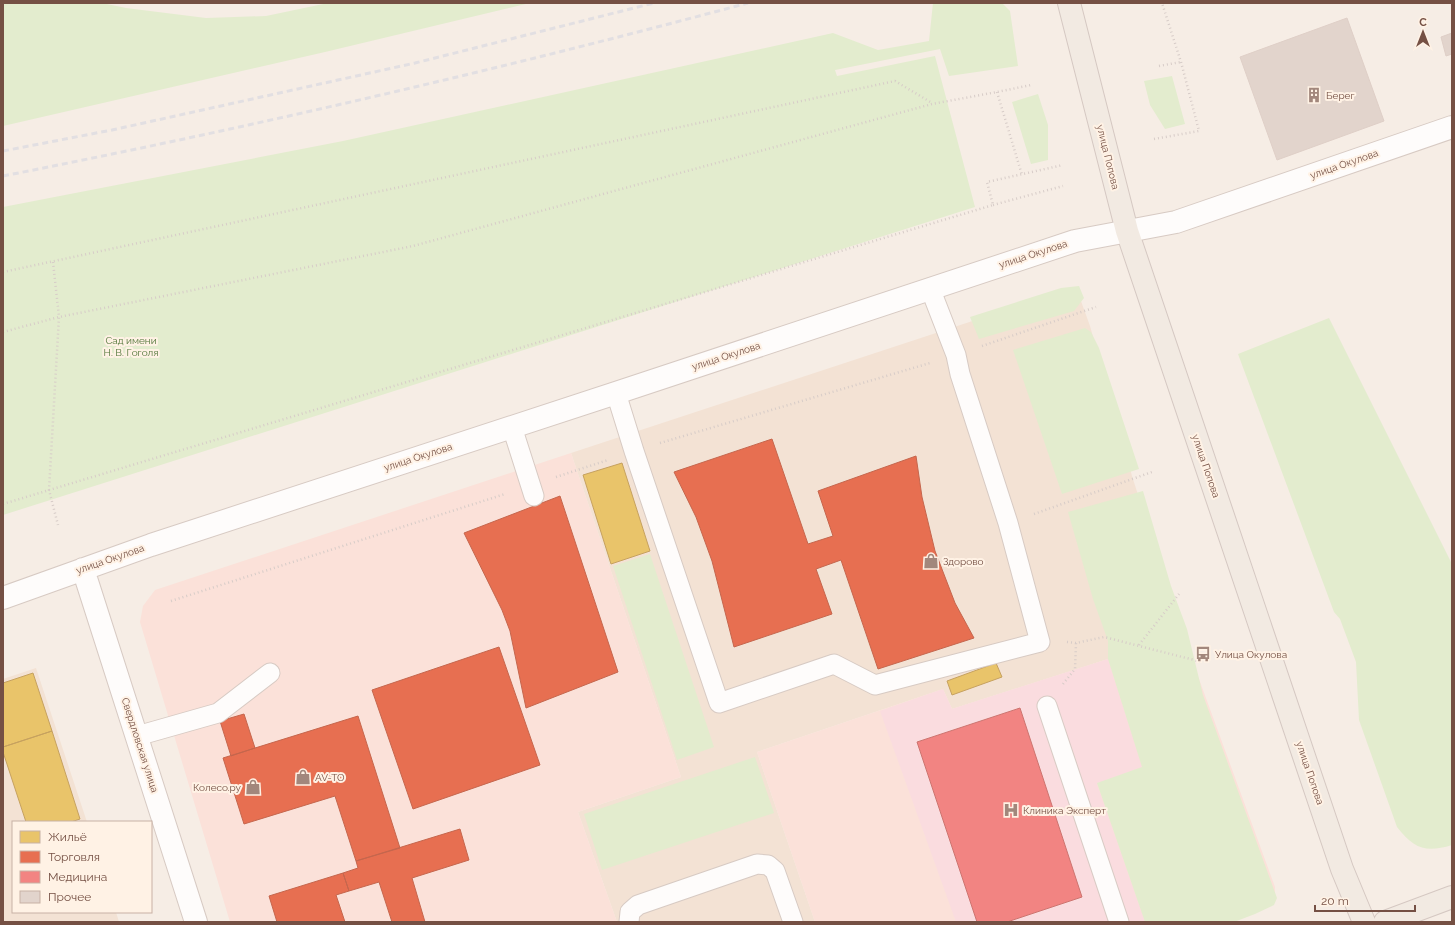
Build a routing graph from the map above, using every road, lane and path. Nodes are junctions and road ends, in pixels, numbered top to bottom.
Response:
1 (1069, 3) edge
2 (1162, 3) edge
3 (1181, 62) junction
4 (1159, 66) dead end
5 (1031, 85) dead end
6 (997, 92) junction
7 (932, 104) junction
8 (1452, 127) edge
9 (1154, 139) dead end
10 (1063, 165) dead end
11 (1022, 175) junction
12 (1063, 186) dead end
13 (992, 205) junction
14 (1127, 230) junction
15 (53, 262) junction
16 (3, 272) edge
17 (930, 288) junction
18 (59, 317) junction
19 (3, 332) edge
20 (616, 393) junction
21 (512, 426) junction
22 (1152, 472) dead end
23 (50, 490) junction
24 (534, 496) dead end
25 (3, 504) edge
26 (1008, 523) junction
27 (58, 525) dead end
28 (83, 568) junction
29 (1179, 594) dead end
30 (3, 598) edge
31 (1040, 642) junction
32 (1076, 643) junction
33 (1139, 645) junction
34 (1202, 662) dead end
35 (270, 673) dead end
36 (1047, 706) joint
37 (137, 736) junction
38 (1452, 897) edge
39 (196, 922) edge
40 (629, 922) edge
41 (793, 922) edge
42 (1118, 922) edge
43 (1364, 922) edge
44 (1385, 922) edge

1 - 14 main road, улица Попова
2 - 3 path
3 - 4 path
3 - 9 path
5 - 6 path
6 - 7 path
6 - 11 path
7 - 15 path
7 - 18 path
8 - 14 street, улица Окулова
10 - 11 path
11 - 13 path
12 - 13 path
13 - 23 path
14 - 17 street, улица Окулова
14 - 43 main road, улица Попова
15 - 16 path
15 - 18 path
17 - 20 street, улица Окулова
17 - 26 lane
18 - 19 path
18 - 23 path
20 - 21 street, улица Окулова
20 - 31 lane
21 - 24 lane
21 - 28 street, улица Окулова
22 - 26 path
23 - 25 path
23 - 27 path
26 - 31 lane
28 - 30 street, улица Окулова
28 - 37 street, Свердловская улица
29 - 33 path
31 - 32 path
32 - 33 path
32 - 36 path
33 - 34 path
35 - 37 lane
36 - 42 lane
37 - 39 street, Свердловская улица
38 - 44 main road
40 - 41 lane

